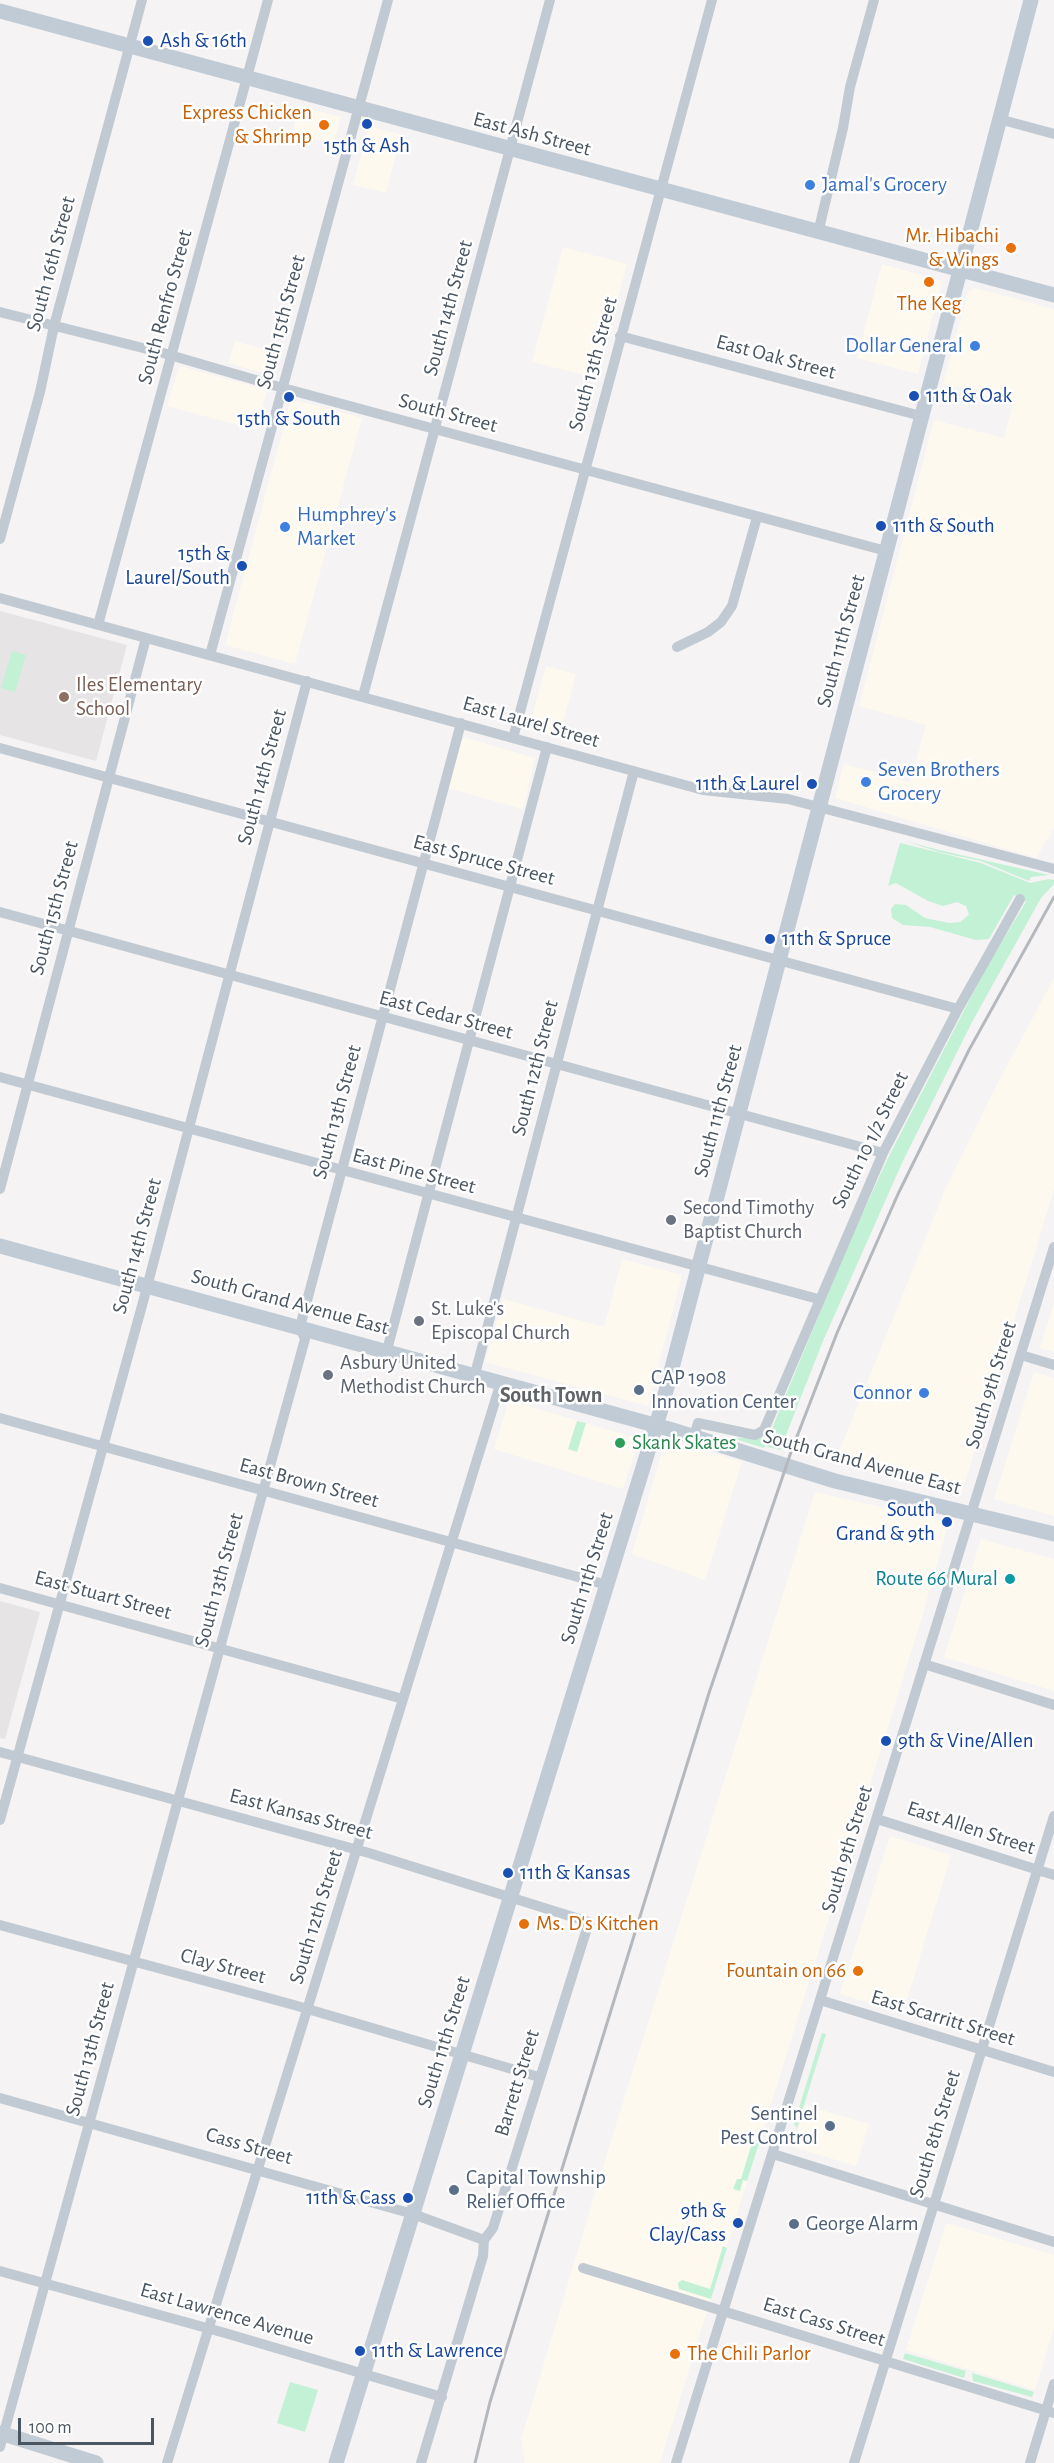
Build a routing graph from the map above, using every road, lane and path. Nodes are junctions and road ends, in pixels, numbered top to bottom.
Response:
1 (142, 0) edge
2 (268, 0) edge
3 (388, 0) edge
4 (550, 0) edge
5 (712, 0) edge
6 (874, 0) edge
7 (1031, 0) edge
8 (0, 11) edge
9 (129, 46) junction
10 (247, 78) junction
11 (358, 109) junction
12 (999, 119) junction
13 (1054, 134) edge
14 (510, 150) junction
15 (660, 190) junction
16 (818, 232) junction
17 (959, 270) junction
18 (1054, 295) edge
19 (0, 312) edge
20 (54, 326) junction
21 (620, 336) junction
22 (172, 356) junction
23 (283, 388) junction
24 (921, 416) junction
25 (435, 429) junction
26 (584, 470) junction
27 (757, 517) junction
28 (0, 538) edge
29 (886, 551) junction
30 (0, 598) edge
31 (98, 625) junction
32 (146, 638) junction
33 (677, 648) dead end
34 (210, 655) junction
35 (307, 681) junction
36 (363, 696) junction
37 (461, 723) junction
38 (513, 738) junction
39 (547, 747) junction
40 (0, 748) edge
41 (634, 771) junction
42 (108, 777) junction
43 (819, 807) junction
44 (270, 823) junction
45 (422, 865) junction
46 (1054, 869) edge
47 (510, 888) junction
48 (1020, 899) dead end
49 (597, 910) junction
50 (0, 912) edge
51 (68, 931) junction
52 (778, 961) junction
53 (229, 976) junction
54 (958, 1009) junction
55 (382, 1017) junction
56 (469, 1041) junction
57 (556, 1065) junction
58 (0, 1077) edge
59 (27, 1085) junction
60 (739, 1113) junction
61 (188, 1130) junction
62 (883, 1153) junction
63 (342, 1171) junction
64 (0, 1189) edge
65 (429, 1195) junction
66 (516, 1218) junction
67 (0, 1246) edge
68 (1054, 1247) edge
69 (698, 1267) junction
70 (147, 1286) junction
71 (818, 1299) junction
72 (300, 1327) junction
73 (387, 1350) junction
74 (1021, 1355) junction
75 (1054, 1365) edge
76 (475, 1374) junction
77 (501, 1382) junction
78 (0, 1418) edge
79 (656, 1425) junction
80 (694, 1436) junction
81 (103, 1446) junction
82 (264, 1490) junction
83 (972, 1513) junction
84 (1054, 1534) edge
85 (452, 1542) junction
86 (607, 1586) junction
87 (0, 1588) edge
88 (59, 1604) junction
89 (220, 1647) junction
90 (924, 1664) junction
91 (403, 1699) junction
92 (1054, 1705) edge
93 (0, 1752) edge
94 (17, 1757) junction
95 (178, 1801) junction
96 (1054, 1816) edge
97 (877, 1819) junction
98 (0, 1820) edge
99 (357, 1850) junction
100 (1037, 1870) junction
101 (1054, 1875) edge
102 (512, 1896) junction
103 (589, 1922) joint
104 (0, 1925) edge
105 (134, 1962) junction
106 (820, 2000) junction
107 (308, 2009) junction
108 (982, 2050) junction
109 (462, 2055) junction
110 (1054, 2072) edge
111 (538, 2076) junction
112 (0, 2098) edge
113 (90, 2122) junction
114 (773, 2154) junction
115 (258, 2169) junction
116 (934, 2204) junction
117 (413, 2214) junction
118 (484, 2240) junction
119 (1054, 2242) edge
120 (583, 2268) dead end
121 (0, 2271) edge
122 (45, 2284) junction
123 (724, 2311) junction
124 (209, 2328) junction
125 (885, 2361) junction
126 (364, 2374) junction
127 (1054, 2384) edge
128 (442, 2397) junction
129 (1050, 2412) edge
130 (1, 2438) edge
131 (96, 2463) edge
132 (167, 2463) edge
133 (336, 2463) edge
134 (421, 2463) edge
135 (676, 2463) edge
136 (854, 2463) edge
137 (1030, 2463) edge

1 - 9 street, South 16th Street
2 - 10 street, South Renfro Street
3 - 11 street, South 15th Street
4 - 14 street, South 14th Street
5 - 15 street, South 13th Street
6 - 16 street
7 - 12 street, South 11th Street
8 - 9 street, East Ash Street
9 - 10 street, East Ash Street
9 - 20 street, South 16th Street
10 - 11 street, East Ash Street
10 - 22 street, South Renfro Street
11 - 14 street, East Ash Street
11 - 23 street, South 15th Street
12 - 13 street
12 - 17 street, South 11th Street
14 - 15 street, East Ash Street
14 - 25 street, South 14th Street
15 - 16 street, East Ash Street
15 - 21 street, South 13th Street
16 - 17 street, East Ash Street
17 - 18 street, East Ash Street
17 - 24 street, South 11th Street
19 - 20 street, South Street
20 - 22 street, South Street
20 - 28 street, South 16th Street
21 - 24 street, East Oak Street
21 - 26 street, South 13th Street
22 - 23 street, South Street
22 - 31 street, South Renfro Street
23 - 25 street, South Street
23 - 34 street, South 15th Street
24 - 29 street, South 11th Street
25 - 26 street, South Street
25 - 36 street, South 14th Street
26 - 27 street, South Street
26 - 38 street, South 13th Street
27 - 29 street, South Street
27 - 33 street
29 - 43 street, South 11th Street
30 - 31 street, East Laurel Street
31 - 32 street, East Laurel Street
32 - 34 street, East Laurel Street
32 - 42 street, South 15th Street
34 - 35 street, East Laurel Street
35 - 36 street, East Laurel Street
35 - 44 street, South 14th Street
36 - 37 street, East Laurel Street
37 - 38 street, East Laurel Street
37 - 45 street, South 13th Street
38 - 39 street, East Laurel Street
39 - 41 street, East Laurel Street
39 - 47 street
40 - 42 street, East Spruce Street
41 - 43 street, East Laurel Street
41 - 49 street, South 12th Street
42 - 44 street, East Spruce Street
42 - 51 street, South 15th Street
43 - 46 street, East Laurel Street
43 - 52 street, South 11th Street
44 - 45 street, East Spruce Street
44 - 53 street, South 14th Street
45 - 47 street, East Spruce Street
45 - 55 street, South 13th Street
47 - 49 street, East Spruce Street
47 - 56 street
48 - 54 street, South 10 1/2 Street
49 - 52 street, East Spruce Street
49 - 57 street, South 12th Street
50 - 51 street, East Cedar Street
51 - 53 street, East Cedar Street
51 - 59 street, South 15th Street
52 - 54 street, East Spruce Street
52 - 60 street, South 11th Street
53 - 55 street, East Cedar Street
53 - 61 street, South 14th Street
54 - 62 street, South 10 1/2 Street
55 - 56 street, East Cedar Street
55 - 63 street, South 13th Street
56 - 57 street, East Cedar Street
56 - 65 street
57 - 60 street, East Cedar Street
57 - 66 street, South 12th Street
58 - 59 street, East Pine Street
59 - 61 street, East Pine Street
59 - 64 street, South 15th Street
60 - 62 street, East Cedar Street
60 - 69 street, South 11th Street
61 - 63 street, East Pine Street
61 - 70 street, South 14th Street
62 - 71 street, South 10 1/2 Street
63 - 65 street, East Pine Street
63 - 72 street, South 13th Street
65 - 66 street, East Pine Street
65 - 73 street
66 - 69 street, East Pine Street
66 - 76 street, South 12th Street
67 - 70 street, South Grand Avenue East
68 - 74 street, South 9th Street
69 - 71 street, East Pine Street
69 - 79 street, South 11th Street
70 - 72 street, South Grand Avenue East
70 - 81 street, South 14th Street
71 - 80 street, South 10 1/2 Street
72 - 73 street, South Grand Avenue East
72 - 82 street, South 13th Street
73 - 76 street, South Grand Avenue East
74 - 75 street
74 - 83 street, South 9th Street
76 - 77 street, South Grand Avenue East
77 - 79 street, South Grand Avenue East
77 - 85 street, South 12th Street
78 - 81 street, East Brown Street
79 - 80 street, South Grand Avenue East
79 - 86 street, South 11th Street
80 - 83 street, South Grand Avenue East
81 - 82 street, East Brown Street
81 - 88 street, South 14th Street
82 - 85 street, East Brown Street
82 - 89 street, South 13th Street
83 - 84 street, South Grand Avenue East
83 - 90 street, South 9th Street
85 - 86 street, East Brown Street
85 - 91 street, South 12th Street
86 - 102 street, South 11th Street
87 - 88 street, East Stuart Street
88 - 89 street, East Stuart Street
88 - 94 street, South 14th Street
89 - 91 street, East Stuart Street
89 - 95 street, South 13th Street
90 - 92 street
90 - 97 street, South 9th Street
91 - 99 street, South 12th Street
93 - 94 street, East Kansas Street
94 - 95 street, East Kansas Street
94 - 98 street, South 14th Street
95 - 99 street, East Kansas Street
95 - 105 street, South 13th Street
96 - 100 street, South 8th Street
97 - 100 street, East Allen Street
97 - 106 street, South 9th Street
99 - 102 street, East Kansas Street
99 - 107 street, South 12th Street
100 - 101 street, East Allen Street
100 - 108 street, South 8th Street
102 - 103 street, East Kansas Street
102 - 109 street, South 11th Street
103 - 111 street, Barrett Street
104 - 105 street, Clay Street
105 - 107 street, Clay Street
105 - 113 street, South 13th Street
106 - 108 street, East Scarritt Street
106 - 114 street, South 9th Street
107 - 109 street, Clay Street
107 - 115 street, South 12th Street
108 - 110 street, East Scarritt Street
108 - 116 street, South 8th Street
109 - 111 street, Clay Street
109 - 117 street, South 11th Street
111 - 118 street, Barrett Street
112 - 113 street, Cass Street
113 - 115 street, Cass Street
113 - 122 street, South 13th Street
114 - 116 street
114 - 123 street, South 9th Street
115 - 117 street, Cass Street
115 - 124 street, South 12th Street
116 - 119 street
116 - 125 street, South 8th Street
117 - 118 street, Cass Street
117 - 126 street, South 11th Street
118 - 128 street, Barrett Street
120 - 123 street, East Cass Street
121 - 122 street, East Lawrence Avenue
122 - 124 street, East Lawrence Avenue
122 - 130 street, South 13th Street
123 - 125 street, East Cass Street
123 - 135 street, South 9th Street
124 - 126 street, East Lawrence Avenue
124 - 132 street, South 12th Street
125 - 129 street, East Cass Street
125 - 136 street, South 8th Street
126 - 128 street, East Lawrence Avenue
126 - 133 street, South 11th Street
127 - 129 street
128 - 134 street, Barrett Street
129 - 137 street
130 - 131 street

